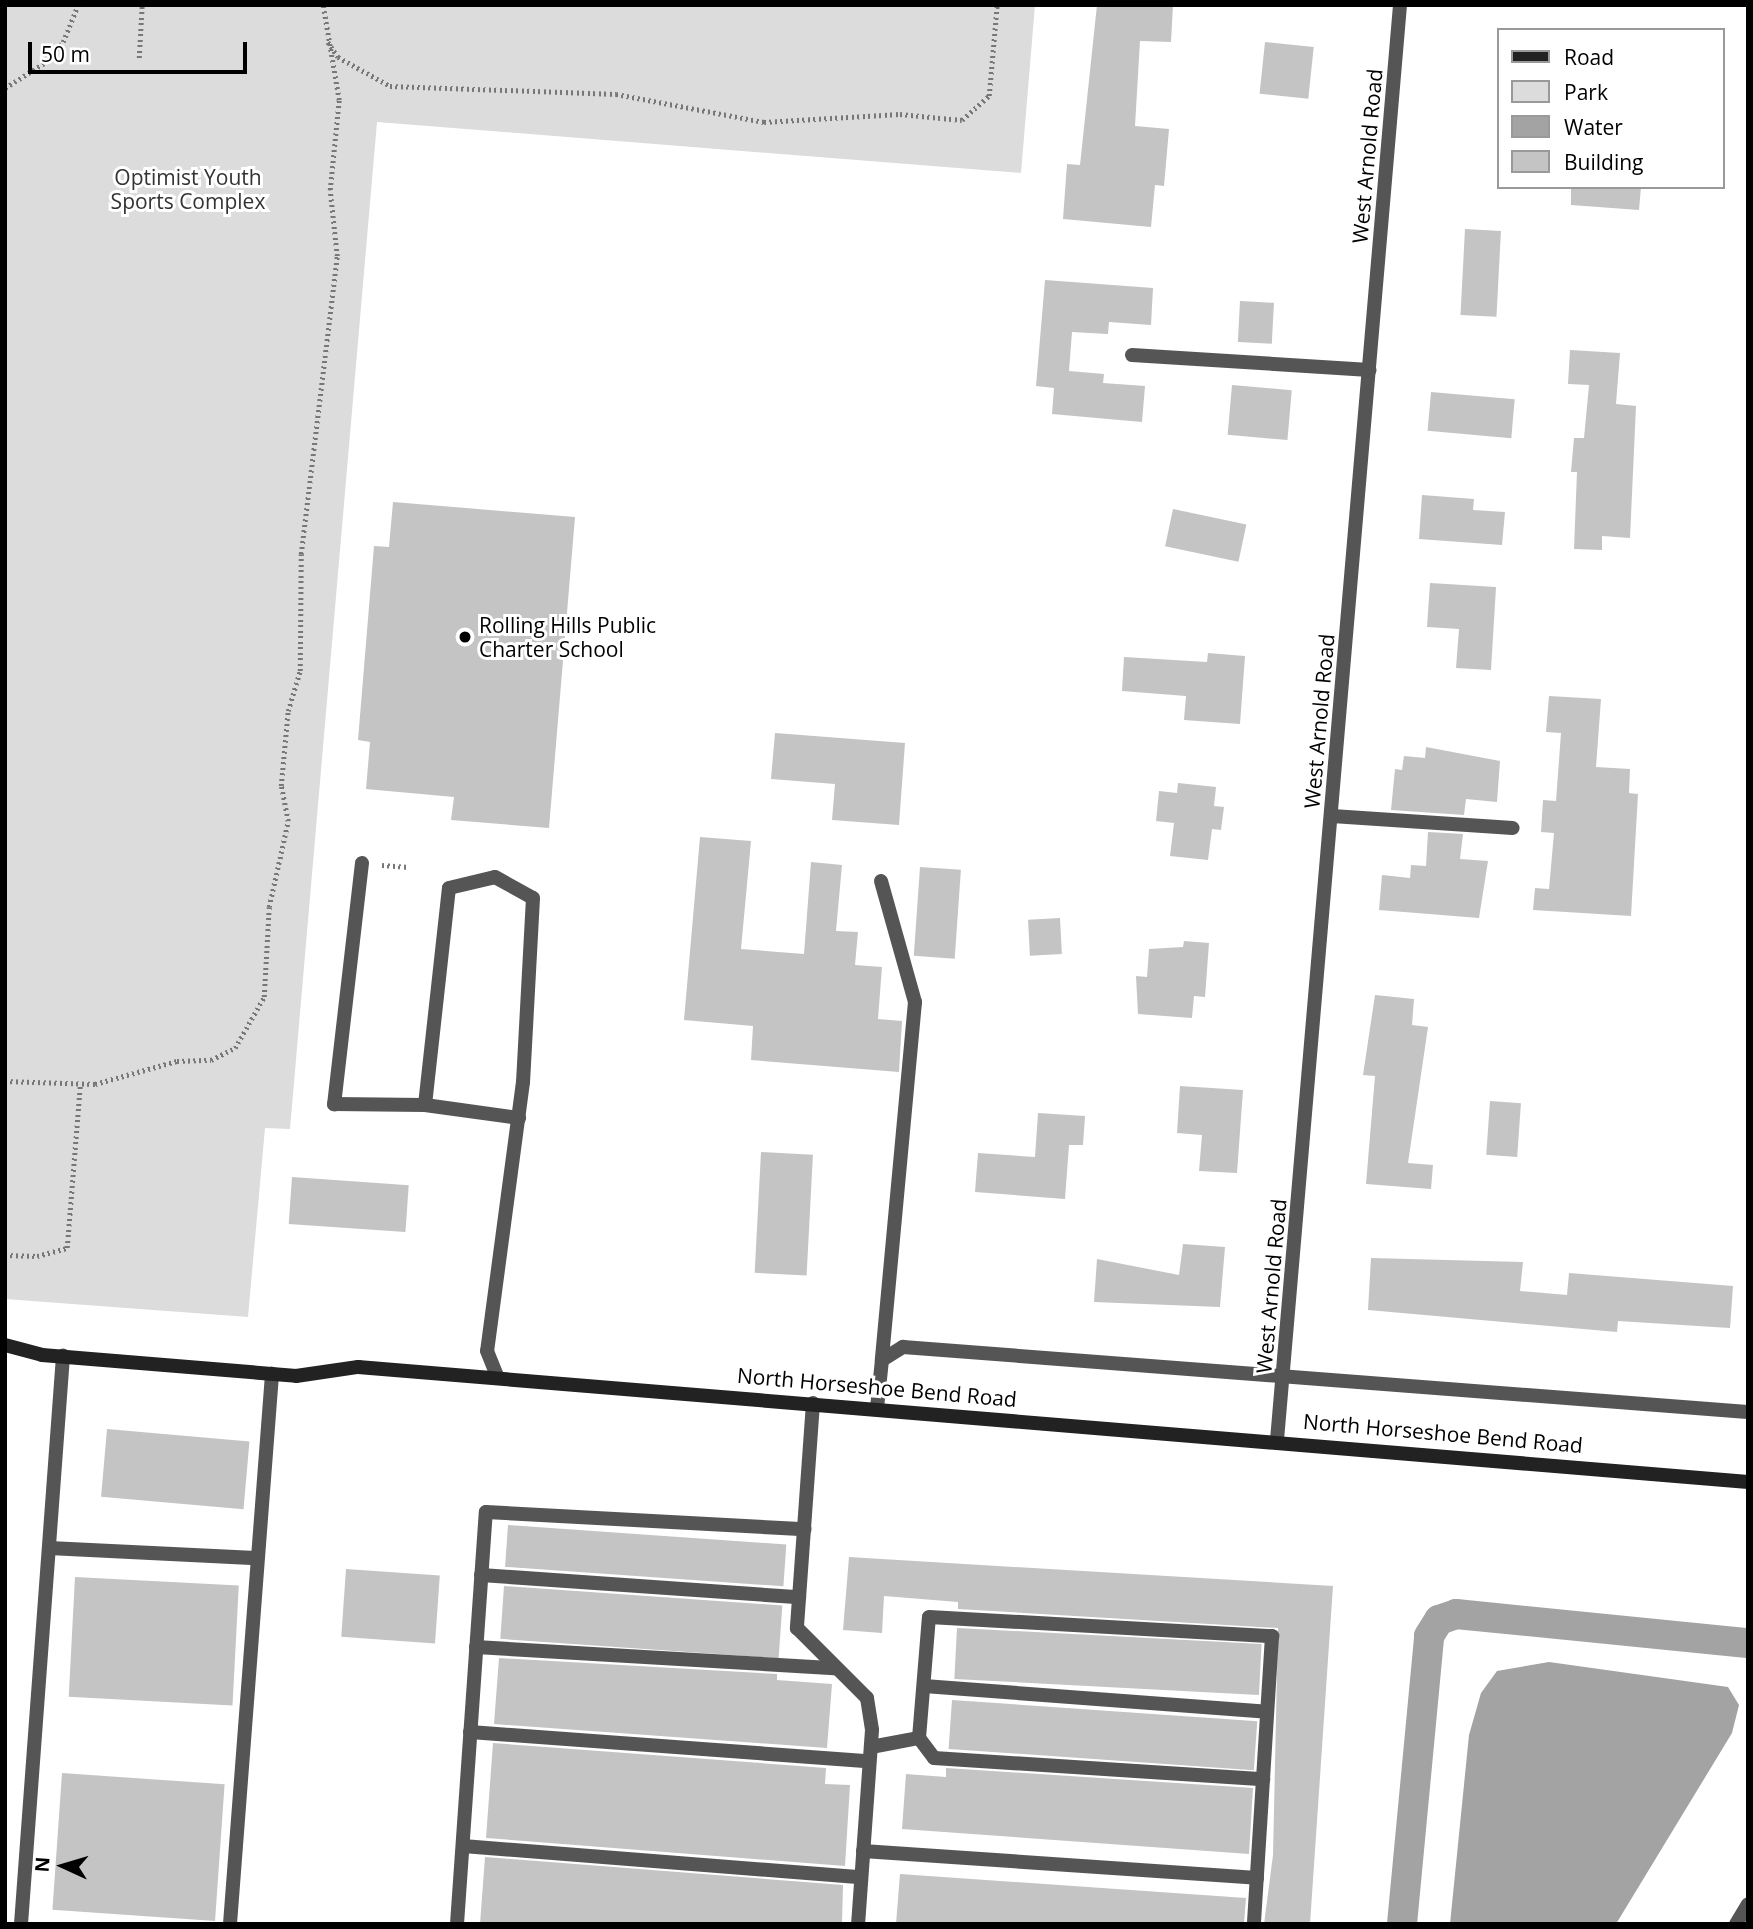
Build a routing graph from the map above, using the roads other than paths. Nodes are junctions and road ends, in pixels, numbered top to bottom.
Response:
1 (1400, 5) edge
2 (1132, 355) dead end
3 (1370, 370) junction
4 (1332, 816) junction
5 (1513, 828) dead end
6 (362, 863) dead end
7 (881, 881) dead end
8 (425, 1105) junction
9 (519, 1118) junction
10 (5, 1345) edge
11 (63, 1356) junction
12 (882, 1360) junction
13 (272, 1374) junction
14 (1283, 1376) junction
15 (498, 1378) junction
16 (813, 1403) junction
17 (877, 1408) junction
18 (1748, 1412) edge
19 (1277, 1440) junction
20 (1748, 1482) edge
21 (805, 1529) junction
22 (49, 1548) junction
23 (257, 1558) junction
24 (481, 1575) junction
25 (799, 1597) junction
26 (476, 1647) junction
27 (834, 1668) junction
28 (924, 1686) junction
29 (1267, 1712) junction
30 (470, 1732) junction
31 (919, 1738) junction
32 (869, 1754) junction
33 (1263, 1779) junction
34 (463, 1846) junction
35 (863, 1851) junction
36 (861, 1877) junction
37 (1256, 1878) junction
38 (1748, 1903) edge
39 (21, 1924) edge
40 (230, 1924) edge
41 (457, 1924) edge
42 (858, 1924) edge
43 (1254, 1924) edge
44 (1736, 1924) edge

1 - 3 street, West Arnold Road
2 - 3 street
3 - 4 street, West Arnold Road
4 - 5 street
4 - 14 street, West Arnold Road
6 - 8 street
7 - 12 street
8 - 9 street
8 - 9 street
9 - 15 street
10 - 11 street, North Horseshoe Bend Road
11 - 13 street, North Horseshoe Bend Road
11 - 22 street
12 - 14 street
12 - 17 street
13 - 15 street, North Horseshoe Bend Road
13 - 23 street
14 - 18 street
14 - 19 street, West Arnold Road
15 - 16 street, North Horseshoe Bend Road
16 - 17 street, North Horseshoe Bend Road
16 - 21 street
17 - 19 street, North Horseshoe Bend Road
19 - 20 street, North Horseshoe Bend Road
21 - 24 street
21 - 25 street
22 - 23 street
22 - 39 street
23 - 40 street
24 - 25 street
24 - 26 street
25 - 27 street
26 - 27 street
26 - 30 street
27 - 32 street
28 - 29 street
28 - 29 street
28 - 31 street
29 - 33 street
30 - 32 street
30 - 34 street
31 - 32 street
31 - 33 street
32 - 35 street
33 - 37 street
34 - 36 street
34 - 41 street
35 - 36 street
35 - 37 street
36 - 42 street
37 - 43 street
38 - 44 street

